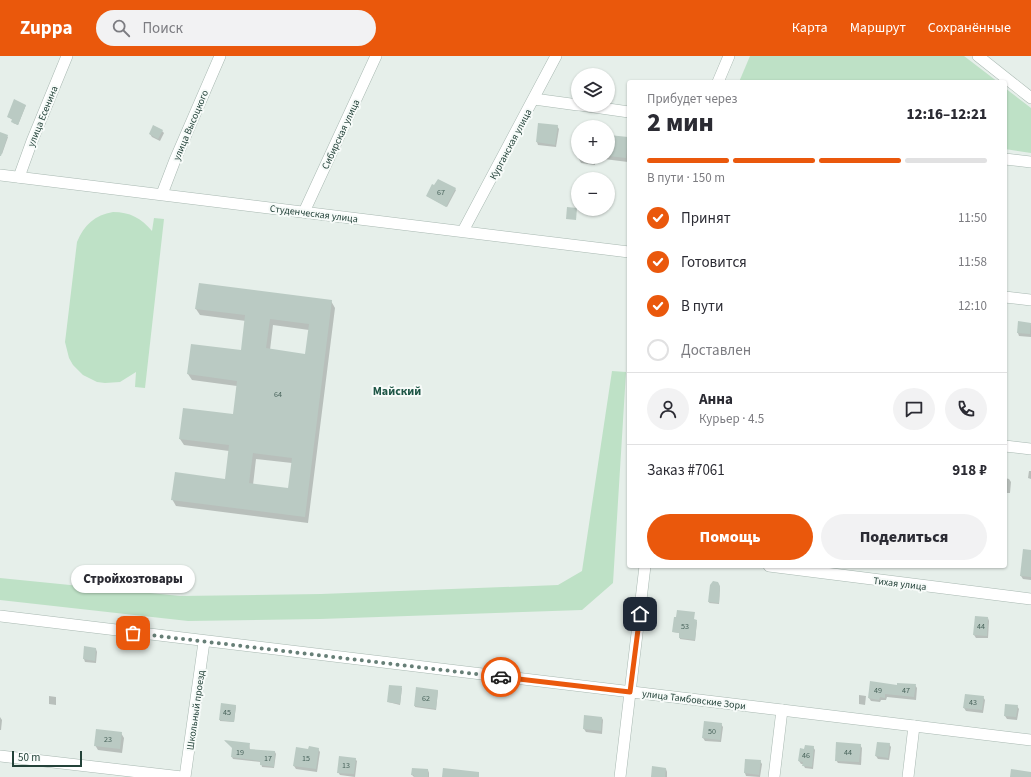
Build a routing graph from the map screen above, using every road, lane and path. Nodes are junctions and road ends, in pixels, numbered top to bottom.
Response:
1 (67, 56) edge
2 (220, 56) edge
3 (376, 56) edge
4 (556, 56) edge
5 (729, 56) edge
6 (978, 56) edge
7 (719, 80) edge
8 (1031, 98) edge
9 (534, 99) junction
10 (571, 104) edge
11 (615, 110) edge
12 (627, 112) edge
13 (1007, 159) edge
14 (1031, 162) edge
15 (0, 174) edge
16 (19, 177) junction
17 (162, 194) junction
18 (304, 212) junction
19 (464, 231) junction
20 (627, 252) edge
21 (1007, 297) edge
22 (1031, 300) edge
23 (1007, 446) edge
24 (1031, 449) edge
25 (646, 568) edge
26 (785, 568) edge
27 (1031, 599) edge
28 (0, 616) edge
29 (204, 642) junction
30 (630, 692) junction
31 (782, 710) junction
32 (914, 726) junction
33 (1031, 740) edge
34 (0, 756) edge
35 (182, 777) edge
36 (185, 777) edge
37 (620, 777) edge
38 (774, 777) edge
39 (908, 777) edge

1 - 16 street, улица Есенина
2 - 17 street, улица Высоцкого
3 - 18 street, Сибирская улица
4 - 9 street, Курганская улица
5 - 7 street
6 - 8 street
9 - 10 street
9 - 19 street, Курганская улица
11 - 12 street
13 - 14 street
15 - 16 street, Студенческая улица
16 - 17 street, Студенческая улица
17 - 18 street, Студенческая улица
18 - 19 street, Студенческая улица
19 - 20 street, Студенческая улица
21 - 22 street
23 - 24 street
25 - 30 street
26 - 27 street, Тихая улица
28 - 29 street, улица Тамбовские Зори
29 - 30 street, улица Тамбовские Зори
29 - 36 street, Школьный проезд
30 - 31 street, улица Тамбовские Зори
30 - 37 street
31 - 32 street, улица Тамбовские Зори
31 - 38 street
32 - 33 street, улица Тамбовские Зори
32 - 39 street
34 - 35 street

